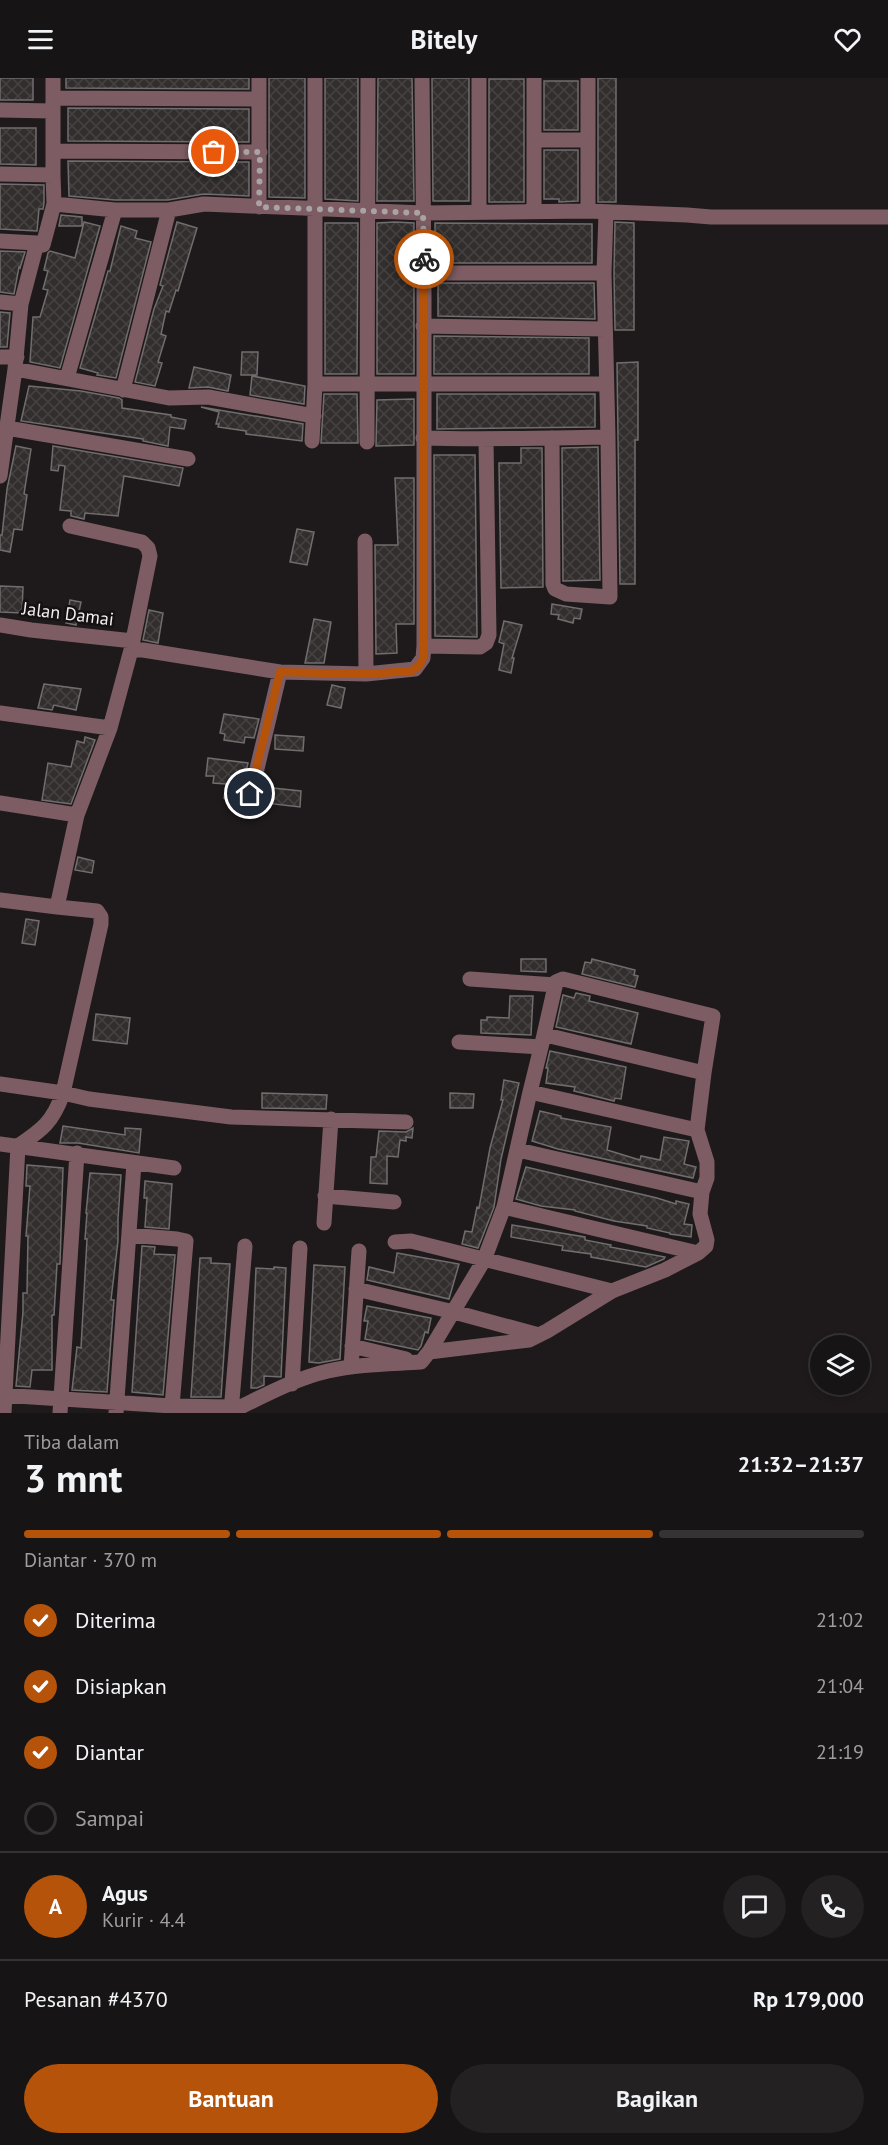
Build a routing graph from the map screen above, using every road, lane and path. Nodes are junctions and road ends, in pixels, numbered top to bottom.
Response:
1 (53, 78) edge
2 (259, 78) edge
3 (315, 78) edge
4 (368, 78) edge
5 (422, 78) edge
6 (479, 78) edge
7 (534, 78) edge
8 (588, 78) edge
9 (259, 99) junction
10 (53, 104) junction
11 (0, 110) edge
12 (535, 140) junction
13 (588, 140) junction
14 (53, 151) junction
15 (260, 152) junction
16 (0, 174) edge
17 (53, 175) junction
18 (54, 204) junction
19 (259, 207) junction
20 (316, 209) junction
21 (114, 210) junction
22 (169, 210) junction
23 (479, 211) junction
24 (588, 211) junction
25 (368, 212) junction
26 (534, 212) junction
27 (423, 213) junction
28 (606, 213) junction
29 (888, 217) edge
30 (0, 241) edge
31 (43, 245) dead end
32 (424, 273) junction
33 (604, 273) junction
34 (0, 302) edge
35 (21, 304) junction
36 (423, 326) junction
37 (605, 329) junction
38 (0, 357) edge
39 (16, 363) junction
40 (67, 378) junction
41 (423, 382) junction
42 (315, 384) junction
43 (369, 384) junction
44 (606, 384) junction
45 (123, 390) junction
46 (314, 416) junction
47 (7, 428) junction
48 (608, 437) junction
49 (423, 438) junction
50 (552, 438) junction
51 (486, 440) junction
52 (312, 441) dead end
53 (367, 442) dead end
54 (188, 459) dead end
55 (0, 476) edge
56 (70, 526) dead end
57 (365, 541) dead end
58 (0, 625) edge
59 (424, 645) junction
60 (132, 646) junction
61 (280, 672) junction
62 (366, 674) junction
63 (0, 713) edge
64 (110, 728) junction
65 (250, 794) dead end
66 (0, 803) edge
67 (77, 815) junction
68 (0, 900) edge
69 (57, 907) junction
70 (470, 979) dead end
71 (556, 985) junction
72 (542, 1041) junction
73 (459, 1042) dead end
74 (705, 1073) junction
75 (0, 1084) edge
76 (530, 1092) junction
77 (63, 1093) junction
78 (332, 1119) junction
79 (406, 1122) dead end
80 (697, 1130) junction
81 (0, 1144) edge
82 (18, 1146) junction
83 (518, 1150) junction
84 (77, 1153) junction
85 (134, 1163) junction
86 (174, 1168) dead end
87 (702, 1191) junction
88 (325, 1196) junction
89 (394, 1202) dead end
90 (504, 1207) junction
91 (324, 1223) dead end
92 (129, 1235) junction
93 (394, 1242) dead end
94 (245, 1246) dead end
95 (300, 1248) dead end
96 (359, 1251) dead end
97 (698, 1253) junction
98 (484, 1260) junction
99 (356, 1288) junction
100 (612, 1291) junction
101 (454, 1312) junction
102 (538, 1335) junction
103 (352, 1346) junction
104 (425, 1357) junction
105 (351, 1367) junction
106 (291, 1384) junction
107 (3, 1395) edge
108 (60, 1406) edge
109 (172, 1406) junction
110 (117, 1408) edge
111 (230, 1411) edge
112 (4, 1413) edge

1 - 10 street
2 - 9 street
3 - 20 street
4 - 25 street
5 - 27 street
6 - 23 street
7 - 12 street
8 - 13 street
9 - 10 street
9 - 15 street
10 - 11 street
10 - 14 street
12 - 13 street
12 - 26 street
13 - 24 street
14 - 15 street
14 - 17 street
15 - 19 street
16 - 17 street
17 - 18 street
18 - 21 street
18 - 31 street
19 - 20 street
19 - 22 street
20 - 25 street
20 - 42 street
21 - 22 street
21 - 40 street
22 - 45 street
23 - 26 street
23 - 27 street
24 - 26 street
24 - 28 street
25 - 27 street
25 - 43 street
27 - 32 street
28 - 29 street
28 - 33 street
30 - 35 street
32 - 33 street
32 - 36 street
33 - 37 street
34 - 35 street
35 - 39 street
36 - 37 street
36 - 41 street
37 - 44 street
38 - 39 street
39 - 40 street
39 - 47 street
40 - 45 street
41 - 43 street
41 - 44 street
41 - 49 street
42 - 43 street
42 - 46 street
43 - 53 street
44 - 48 street
45 - 46 street
46 - 52 street
47 - 54 street
47 - 55 street
48 - 50 street
48 - 50 street
49 - 51 street
49 - 59 street
50 - 51 street
51 - 59 street
56 - 60 street
57 - 62 street
58 - 60 street, Jalan Damai
59 - 62 street, Jalan Damai
60 - 61 street, Jalan Damai
60 - 64 street
61 - 62 street, Jalan Damai
61 - 65 street
63 - 64 street
64 - 67 street
66 - 67 street
67 - 69 street
68 - 69 street
69 - 77 street
70 - 71 street
71 - 72 street
71 - 74 street
72 - 73 street
72 - 74 street
72 - 76 street
74 - 80 street
75 - 77 street
76 - 80 street
76 - 83 street
77 - 78 street
77 - 82 street
78 - 79 street
78 - 88 street
80 - 87 street
81 - 82 street
82 - 84 street
82 - 107 street
83 - 87 street
83 - 90 street
84 - 85 street
84 - 108 street
85 - 86 street
85 - 92 street
87 - 97 street
88 - 89 street
88 - 91 street
90 - 97 street
90 - 98 street
92 - 109 street
92 - 110 street
93 - 98 street
94 - 111 street
95 - 106 street
96 - 99 street
97 - 100 street
98 - 100 street
98 - 101 street
99 - 101 street
99 - 103 street
100 - 102 street
101 - 102 street
101 - 104 street
102 - 104 street
103 - 104 street
103 - 105 street
104 - 105 street
105 - 106 street
106 - 111 street
107 - 108 street
107 - 112 street
108 - 110 street
109 - 110 street
109 - 111 street

